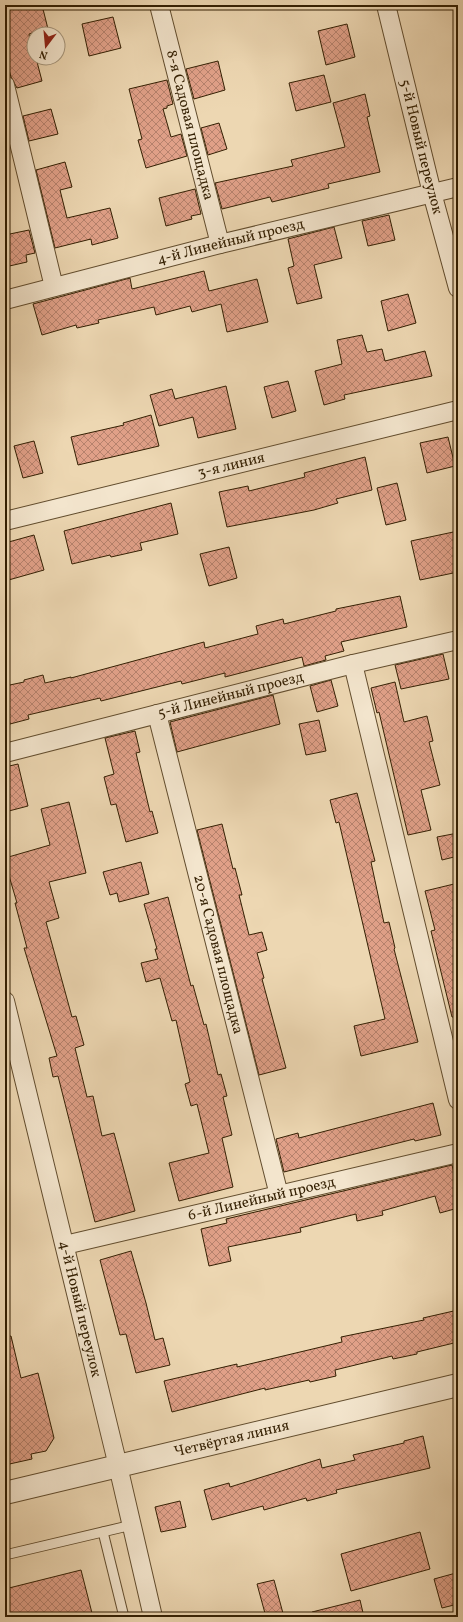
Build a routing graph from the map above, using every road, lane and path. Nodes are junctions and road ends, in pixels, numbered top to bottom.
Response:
1 (159, 5) edge
2 (386, 5) edge
3 (5, 85) edge
4 (458, 187) edge
5 (432, 193) junction
6 (220, 244) junction
7 (54, 287) junction
8 (458, 288) edge
9 (5, 300) edge
10 (458, 410) edge
11 (5, 521) edge
12 (458, 640) edge
13 (353, 664) junction
14 (157, 714) junction
15 (5, 753) edge
16 (5, 1001) edge
17 (458, 1100) edge
18 (458, 1153) edge
19 (279, 1195) junction
20 (64, 1245) junction
21 (458, 1385) edge
22 (118, 1466) junction
23 (5, 1492) edge
24 (132, 1525) junction
25 (103, 1532) junction
26 (5, 1555) edge
27 (124, 1617) edge
28 (153, 1617) edge

1 - 6 street, 8-я Садовая площадка
2 - 5 street, 5-й Новый переулок
3 - 7 street
4 - 5 street, 4-й Линейный проезд
5 - 6 street, 4-й Линейный проезд
5 - 8 street, 5-й Новый переулок
6 - 7 street, 4-й Линейный проезд
7 - 9 street, 4-й Линейный проезд
10 - 11 street, 3-я линия
12 - 13 street, 5-й Линейный проезд
13 - 14 street, 5-й Линейный проезд
13 - 17 street
14 - 15 street, 5-й Линейный проезд
14 - 19 street, 20-я Садовая площадка
16 - 20 street, 4-й Новый переулок
18 - 19 street, 6-й Линейный проезд
19 - 20 street, 6-й Линейный проезд
20 - 22 street, 4-й Новый переулок
21 - 22 street, Четвёртая линия
22 - 23 street, Четвёртая линия
22 - 24 street, 4-й Новый переулок
24 - 25 lane
24 - 28 street, 4-й Новый переулок
25 - 26 lane
25 - 27 lane

